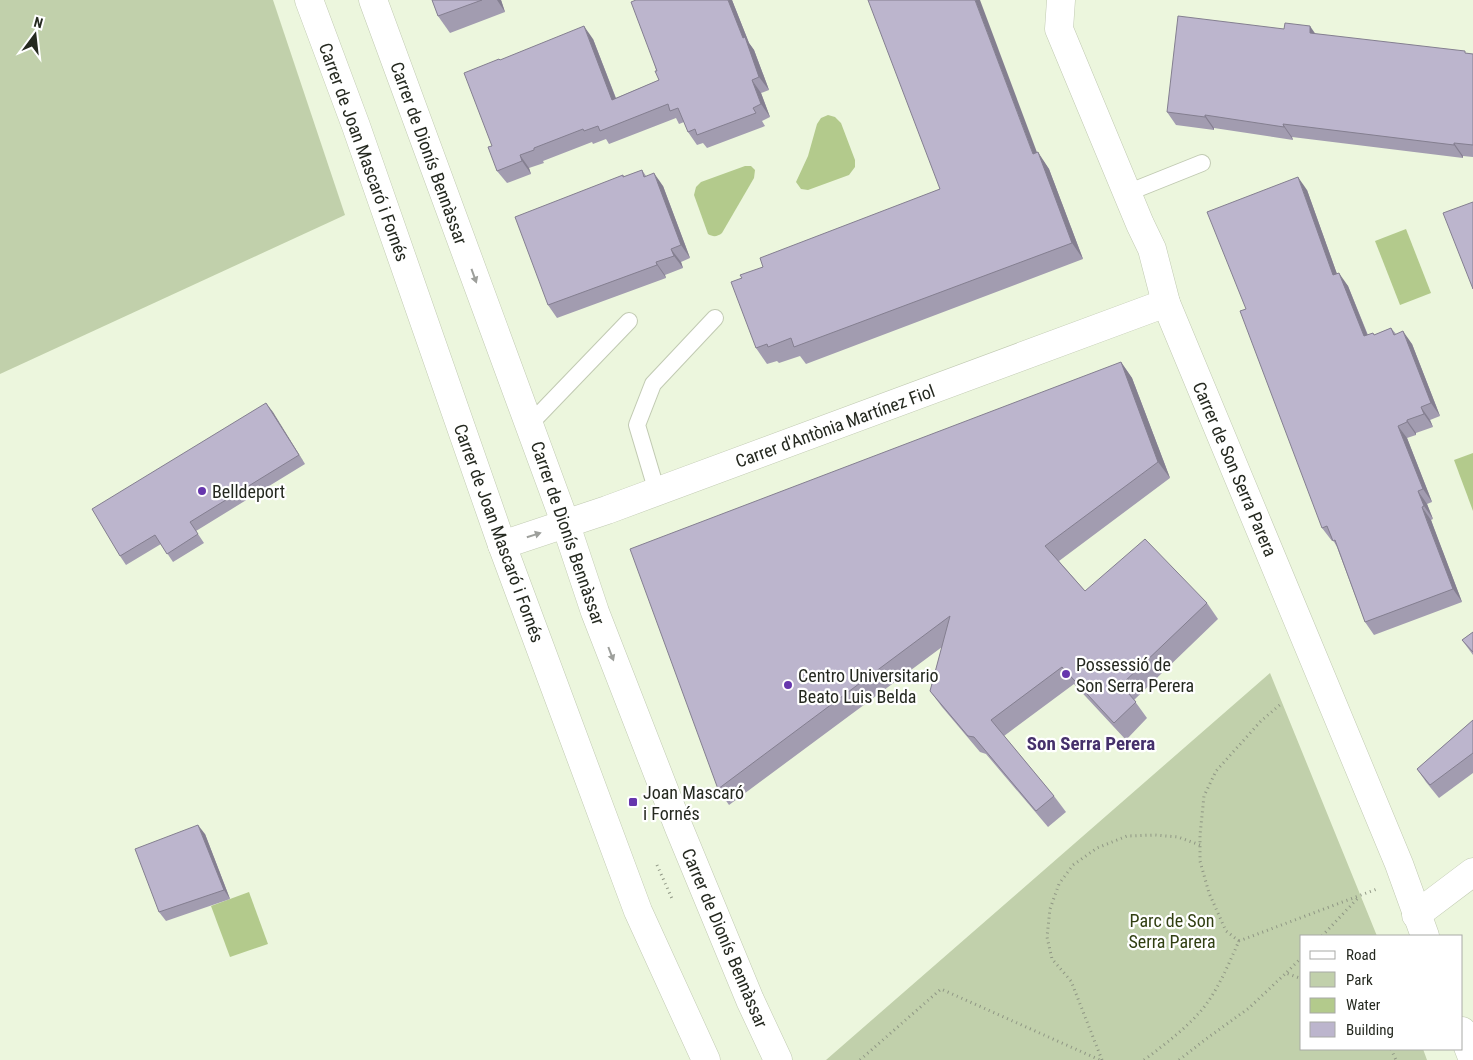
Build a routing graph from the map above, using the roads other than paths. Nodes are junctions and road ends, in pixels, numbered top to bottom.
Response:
1 (309, 0) edge
2 (373, 0) edge
3 (1060, 0) edge
4 (1202, 163) dead end
5 (1127, 193) junction
6 (1166, 303) junction
7 (715, 318) dead end
8 (629, 321) dead end
9 (529, 425) junction
10 (657, 492) junction
11 (566, 525) junction
12 (502, 545) junction
13 (1473, 872) edge
14 (1421, 926) edge
15 (1463, 1034) edge
16 (706, 1060) edge
17 (778, 1060) edge
18 (1473, 1060) edge

1 - 12 street, Carrer de Joan Mascaró i Fornés
2 -> 9 street, Carrer de Dionís Bennàssar
3 - 5 street, Carrer de Son Serra Parera
4 - 5 lane
5 - 6 street, Carrer de Son Serra Parera
6 - 10 street, Carrer d'Antònia Martínez Fiol
6 - 14 street, Carrer de Son Serra Parera
7 - 10 lane
8 - 9 lane
9 - 11 street, Carrer de Dionís Bennàssar
10 - 11 street, Carrer d'Antònia Martínez Fiol
12 -> 11 street, Carrer d'Antònia Martínez Fiol
11 -> 17 street, Carrer de Dionís Bennàssar
12 - 16 street, Carrer de Joan Mascaró i Fornés
13 - 14 street
15 - 18 street

